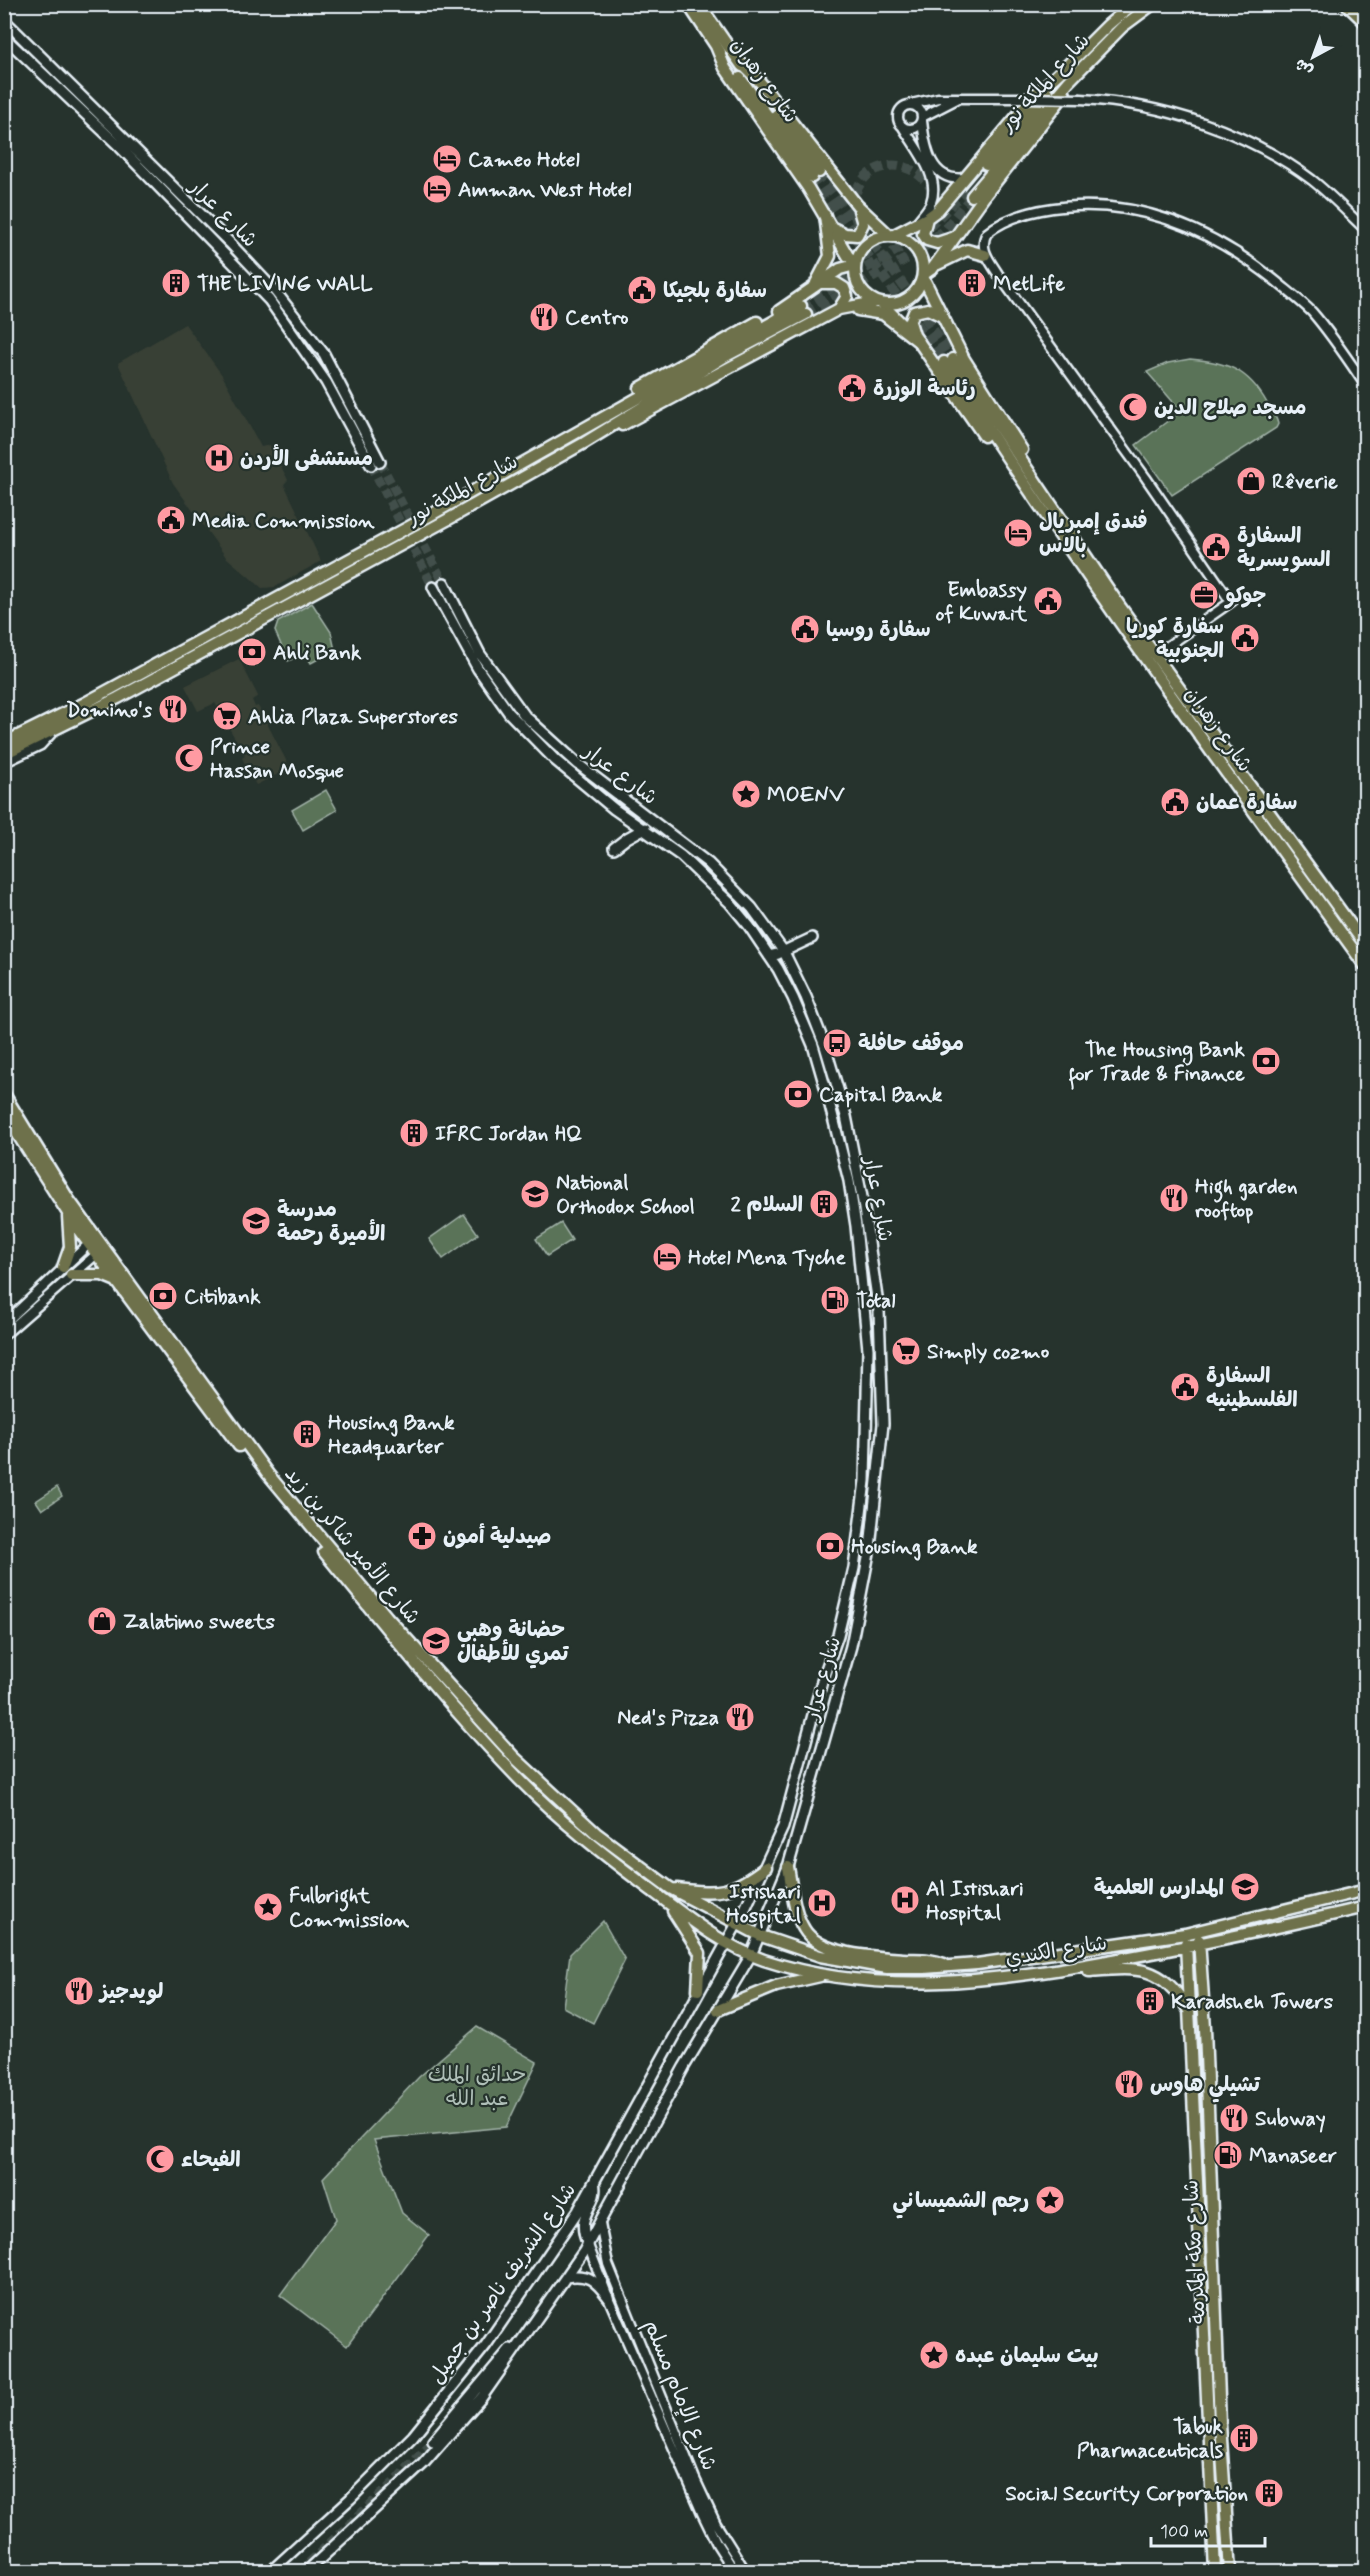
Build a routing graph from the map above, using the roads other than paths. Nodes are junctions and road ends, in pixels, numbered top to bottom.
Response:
1 (688, 4) edge
2 (699, 4) edge
3 (1153, 4) edge
4 (1346, 4) edge
5 (1131, 10) edge
6 (4, 20) edge
7 (1364, 21) edge
8 (4, 37) edge
9 (716, 46) junction
10 (739, 61) junction
11 (1083, 67) junction
12 (958, 99) junction
13 (911, 104) junction
14 (922, 119) junction
15 (903, 127) junction
16 (968, 188) junction
17 (857, 205) junction
18 (825, 215) junction
19 (927, 218) junction
20 (916, 224) junction
21 (833, 228) junction
22 (1365, 230) edge
23 (891, 235) junction
24 (955, 237) junction
25 (985, 255) junction
26 (855, 263) junction
27 (935, 265) junction
28 (923, 276) junction
29 (816, 286) junction
30 (879, 303) junction
31 (838, 309) junction
32 (940, 315) junction
33 (825, 316) junction
34 (917, 338) junction
35 (1365, 386) edge
36 (611, 413) junction
37 (610, 426) junction
38 (1012, 466) junction
39 (1027, 470) junction
40 (444, 583) tunnel mouth
41 (433, 587) tunnel mouth
42 (1155, 655) junction
43 (28, 732) junction
44 (51, 733) junction
45 (4, 737) edge
46 (4, 743) edge
47 (4, 754) edge
48 (4, 762) edge
49 (656, 824) junction
50 (642, 829) junction
51 (614, 848) dead end
52 (812, 938) dead end
53 (1365, 946) edge
54 (783, 952) junction
55 (769, 956) junction
56 (1365, 967) edge
57 (4, 1094) edge
58 (6, 1116) edge
59 (67, 1213) junction
60 (93, 1241) junction
61 (100, 1251) junction
62 (67, 1271) junction
63 (115, 1281) junction
64 (4, 1324) edge
65 (4, 1335) edge
66 (765, 1867) junction
67 (788, 1867) junction
68 (670, 1888) junction
69 (1365, 1890) edge
70 (666, 1901) junction
71 (1365, 1907) edge
72 (736, 1924) junction
73 (1198, 1931) junction
74 (1185, 1934) junction
75 (760, 1936) junction
76 (726, 1941) junction
77 (1200, 1945) junction
78 (1186, 1948) junction
79 (752, 1955) junction
80 (950, 1966) junction
81 (1052, 1971) junction
82 (823, 1975) junction
83 (698, 1990) junction
84 (718, 2010) junction
85 (1189, 2010) junction
86 (594, 2182) junction
87 (600, 2224) junction
88 (588, 2245) junction
89 (566, 2277) junction
90 (608, 2297) junction
91 (522, 2337) junction
92 (433, 2441) tunnel mouth
93 (270, 2571) edge
94 (306, 2571) edge
95 (735, 2571) edge
96 (746, 2571) edge
97 (1215, 2571) edge
98 (1230, 2571) edge

1 - 9 main road, شارع زهران
2 - 10 main road, شارع زهران
3 - 5 main road, شارع الملكة نور
4 - 7 main road
5 - 11 main road, شارع الملكة نور
5 - 16 main road, شارع الملكة نور
6 - 8 main road, شارع عرار
9 - 10 main road, شارع زهران
9 - 18 main road
10 - 17 main road
11 - 16 main road, شارع الملكة نور
11 - 24 main road
12 - 13 street
12 - 14 street
12 - 22 street, bridge
13 - 14 street
13 - 15 street
14 - 15 street
14 - 16 street
15 - 20 street
16 - 19 main road
17 - 21 main road
17 - 23 main road
18 - 21 main road
18 - 29 main road
19 - 20 main road
19 - 24 main road
20 - 23 main road
21 - 26 main road
23 - 26 main road
23 - 28 main road
24 - 27 main road
25 - 27 main road
25 - 35 street
25 - 42 street
26 - 29 main road
26 - 30 main road
27 - 28 main road
28 - 30 main road
28 - 32 main road
29 - 31 main road
29 - 36 main road
30 - 31 main road
30 - 34 main road
31 - 33 main road
32 - 34 main road
32 - 39 main road
33 - 34 main road
33 - 37 main road
34 - 38 main road
36 - 37 main road, شارع الملكة نور
36 - 43 main road, شارع الملكة نور
37 - 44 main road, شارع الملكة نور
38 - 39 main road, شارع زهران
38 - 56 main road, شارع زهران
39 - 42 main road, شارع زهران
40 - 49 main road, شارع عرار
41 - 50 main road, شارع عرار
42 - 53 main road, شارع زهران
43 - 45 main road
43 - 46 main road, شارع الملكة نور
44 - 47 main road, شارع الملكة نور
44 - 48 main road
49 - 50 main road
49 - 54 main road, شارع عرار
50 - 51 main road
50 - 55 main road, شارع عرار
52 - 54 main road
54 - 55 main road
54 - 67 main road, شارع عرار
55 - 66 main road, شارع عرار
57 - 60 main road, شارع الأمير شاكر بن زيد
58 - 59 main road, شارع الأمير شاكر بن زيد
59 - 60 main road, شارع الأمير شاكر بن زيد
59 - 62 main road
60 - 61 main road, شارع الأمير شاكر بن زيد
60 - 62 street
61 - 62 street
61 - 63 main road, شارع الأمير شاكر بن زيد
61 - 68 main road, شارع الأمير شاكر بن زيد
62 - 63 main road
62 - 64 street
62 - 65 street
63 - 70 main road, شارع الأمير شاكر بن زيد
66 - 68 main road
66 - 72 main road, شارع عرار
67 - 75 main road, شارع عرار
67 - 80 main road
68 - 72 main road, شارع الأمير شاكر بن زيد
69 - 73 main road, شارع الكندي
70 - 76 main road, شارع الأمير شاكر بن زيد
70 - 83 main road
71 - 77 main road, شارع الكندي
72 - 75 main road, شارع الأمير شاكر بن زيد
72 - 76 main road, شارع عرار
73 - 74 main road, شارع الكندي
73 - 77 main road, شارع مكة المكرمة
74 - 78 main road, شارع مكة المكرمة
74 - 80 main road, شارع الكندي
75 - 79 main road, شارع عرار
75 - 80 main road, شارع الكندي
76 - 79 main road, شارع الأمير شاكر بن زيد
76 - 83 main road, شارع الشريف ناصر بن جميل
77 - 78 main road, شارع الكندي
77 - 98 main road, شارع مكة المكرمة
78 - 81 main road, شارع الكندي
78 - 85 main road, شارع مكة المكرمة
79 - 82 main road, شارع الكندي
79 - 84 main road, شارع الشريف ناصر بن جميل
81 - 82 main road, شارع الكندي
81 - 85 main road
82 - 84 main road
83 - 86 main road, شارع الشريف ناصر بن جميل
84 - 87 main road, شارع الشريف ناصر بن جميل
85 - 97 main road, شارع مكة المكرمة
86 - 88 main road
86 - 93 main road, شارع الشريف ناصر بن جميل
87 - 88 main road, شارع الشريف ناصر بن جميل
87 - 96 street, شارع الإمام مسلم
88 - 89 main road, شارع الشريف ناصر بن جميل
88 - 90 street, شارع الإمام مسلم
89 - 90 main road
89 - 91 main road, شارع الشريف ناصر بن جميل
90 - 95 street, شارع الإمام مسلم
91 - 92 main road, شارع الشريف ناصر بن جميل
91 - 94 main road, شارع الشريف ناصر بن جميل

